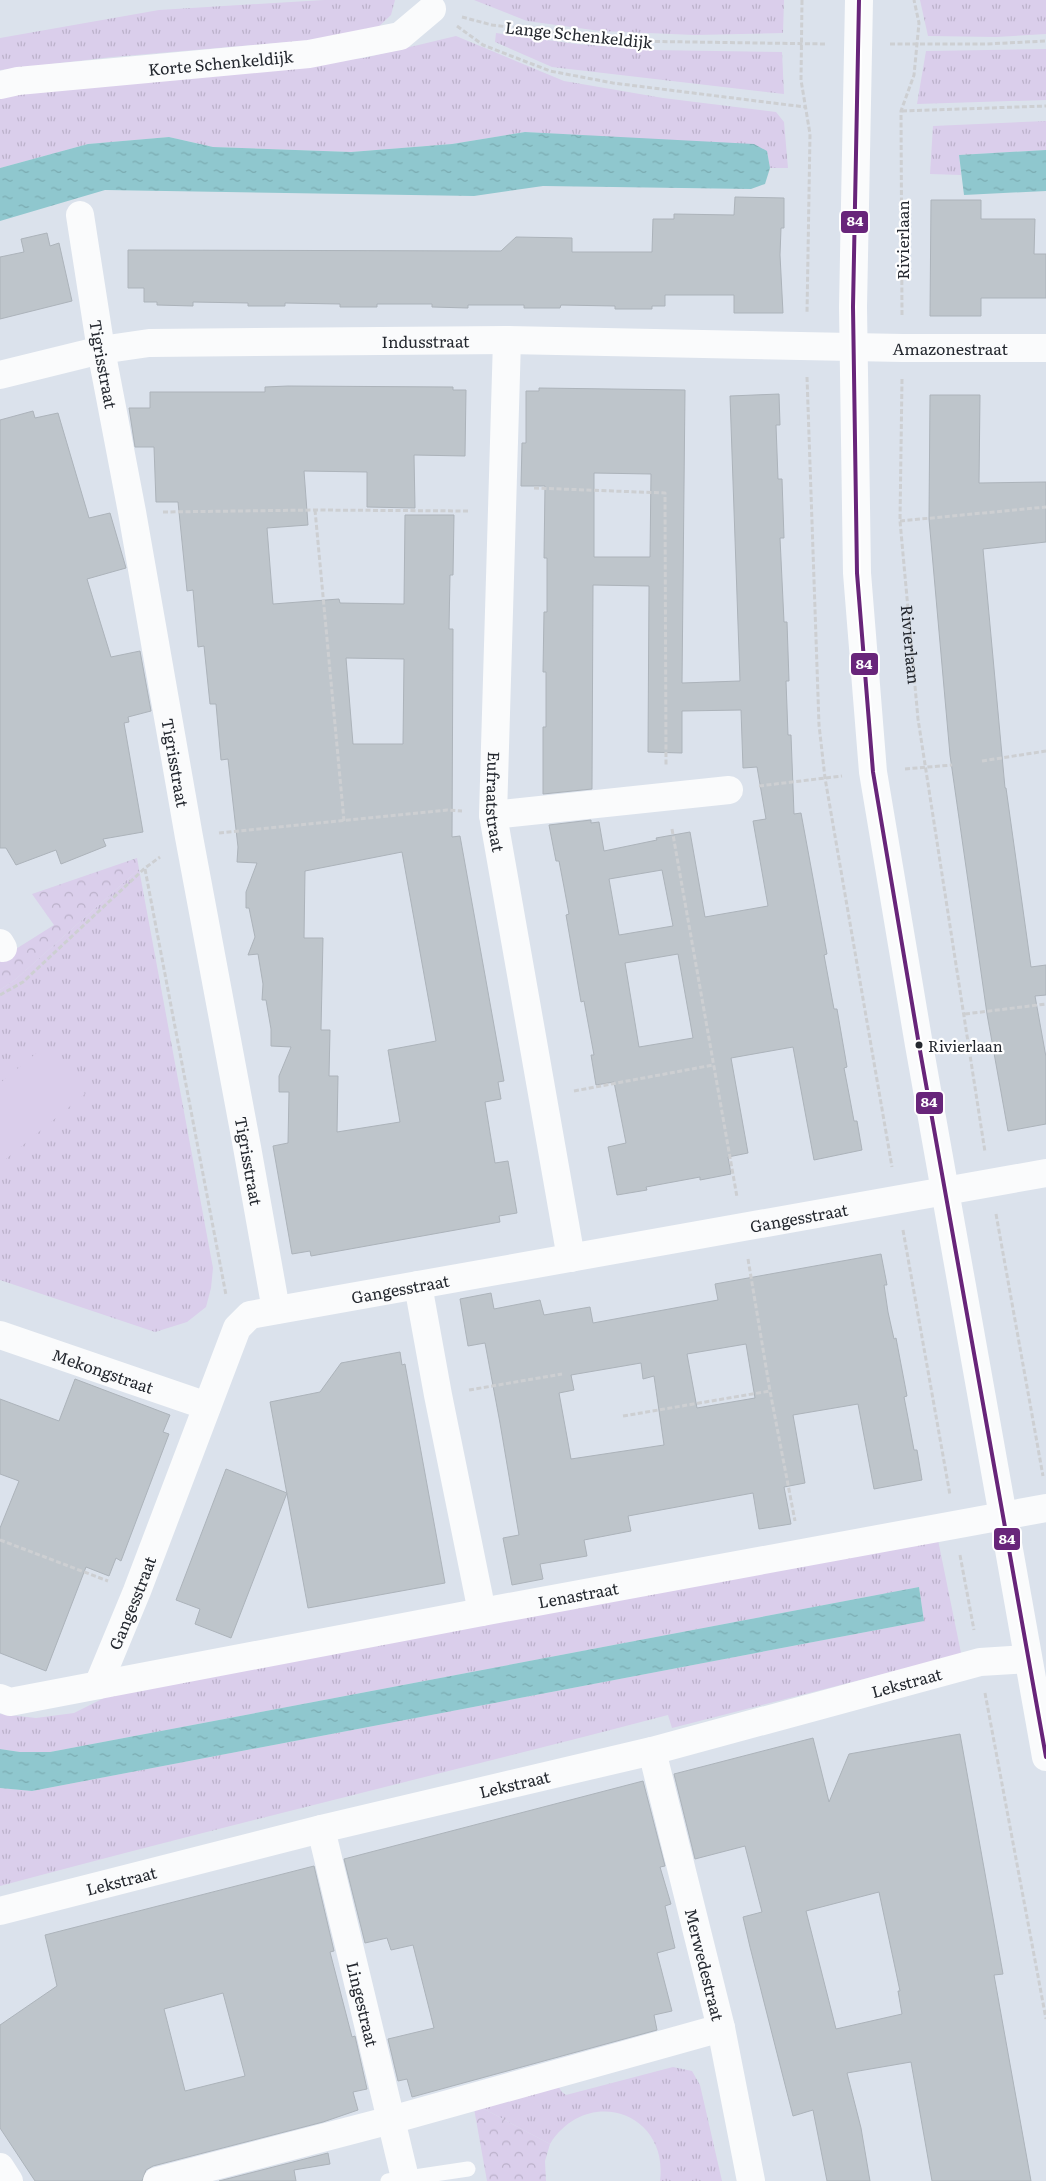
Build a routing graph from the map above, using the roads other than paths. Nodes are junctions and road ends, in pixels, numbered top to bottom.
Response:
1 (859, 0) edge
2 (431, 4) edge
3 (0, 85) edge
4 (80, 215) dead end
5 (507, 340) junction
6 (854, 348) junction
7 (1046, 348) edge
8 (101, 350) junction
9 (0, 374) edge
10 (729, 790) dead end
11 (492, 815) junction
12 (1046, 1173) edge
13 (945, 1192) junction
14 (571, 1258) junction
15 (418, 1285) junction
16 (276, 1310) junction
17 (0, 1335) edge
18 (207, 1406) junction
19 (1045, 1495) edge
20 (1003, 1515) junction
21 (482, 1612) junction
22 (1037, 1657) edge
23 (98, 1684) junction
24 (0, 1698) edge
25 (652, 1751) junction
26 (1046, 1758) edge
27 (321, 1829) junction
28 (0, 1910) edge
29 (721, 2028) junction
30 (391, 2120) junction
31 (0, 2167) edge
32 (468, 2169) dead end
33 (397, 2180) edge
34 (9, 2181) edge
35 (158, 2181) edge
36 (751, 2181) edge

1 - 6 street
2 - 3 street, Korte Schenkeldijk
4 - 8 street, Tigrisstraat
5 - 6 street, Indusstraat
5 - 8 street, Indusstraat
5 - 11 street, Eufraatstraat
6 - 7 street, Amazonestraat
6 - 13 street
8 - 9 street, Indusstraat
8 - 16 street, Tigrisstraat
10 - 11 street
11 - 14 street, Eufraatstraat
12 - 13 street, Gangesstraat
13 - 14 street, Gangesstraat
13 - 20 street
14 - 15 street, Gangesstraat
15 - 16 street, Gangesstraat
15 - 21 street
16 - 18 street, Gangesstraat
17 - 18 street, Mekongstraat
18 - 23 street, Gangesstraat
19 - 20 street, Lenastraat
20 - 21 street, Lenastraat
20 - 22 street
21 - 23 street
22 - 25 street, Lekstraat
22 - 26 street
23 - 24 street
25 - 27 street, Lekstraat
25 - 29 street, Merwedestraat
27 - 28 street, Lekstraat
27 - 30 street, Lingestraat
29 - 30 street
29 - 36 street, Merwedestraat
30 - 33 street, Lingestraat
30 - 35 street
31 - 34 street
32 - 33 lane

